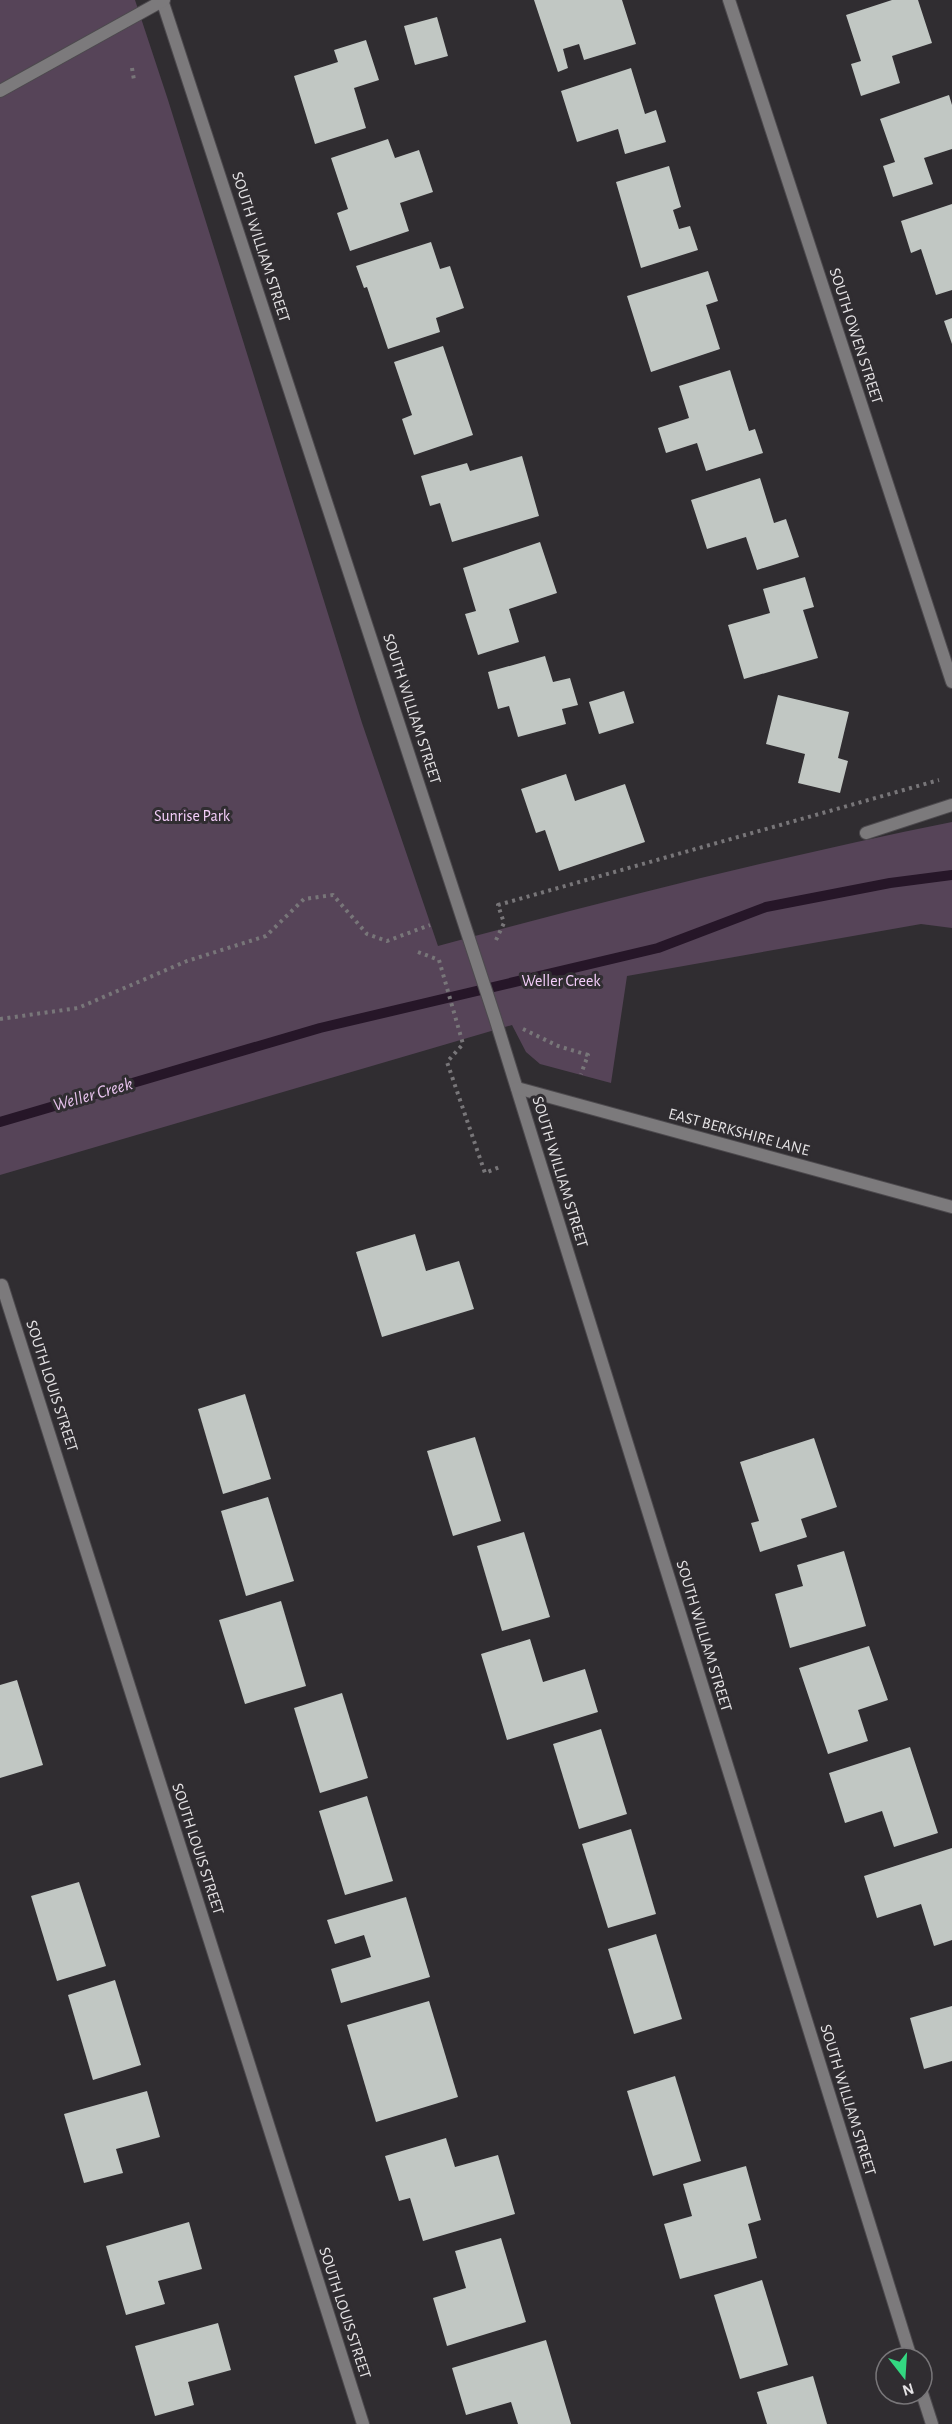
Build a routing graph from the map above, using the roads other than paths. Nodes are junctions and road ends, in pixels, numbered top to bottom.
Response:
1 (163, 0) edge
2 (729, 0) edge
3 (0, 91) edge
4 (952, 682) edge
5 (952, 805) edge
6 (866, 833) dead end
7 (517, 1088) junction
8 (952, 1207) edge
9 (2, 1285) dead end
10 (907, 2346) edge
11 (926, 2406) edge
12 (363, 2424) edge
13 (932, 2424) edge

1 - 3 street
1 - 7 street, SOUTH WILLIAM STREET
2 - 4 street, SOUTH OWEN STREET
5 - 6 street
7 - 8 street, EAST BERKSHIRE LANE
7 - 10 street, SOUTH WILLIAM STREET
9 - 12 street, SOUTH LOUIS STREET
11 - 13 street

